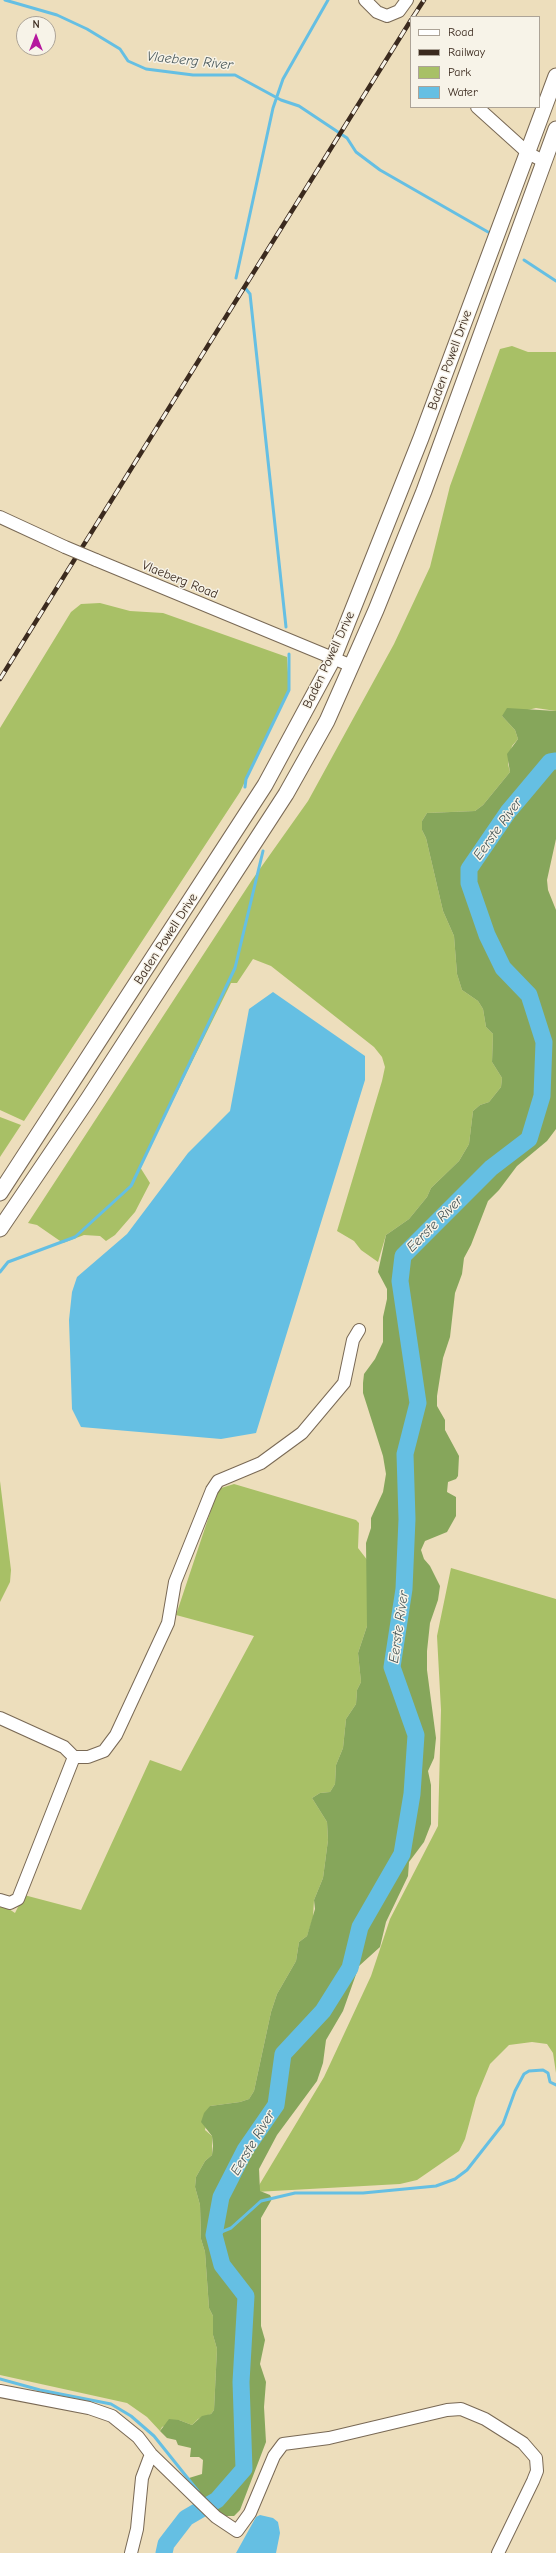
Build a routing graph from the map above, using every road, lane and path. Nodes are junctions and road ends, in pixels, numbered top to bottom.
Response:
1 (365, 0) edge
2 (407, 0) edge
3 (556, 76) edge
4 (477, 108) edge
5 (556, 129) edge
6 (528, 153) junction
7 (545, 162) junction
8 (0, 517) edge
9 (333, 659) junction
10 (352, 666) junction
11 (0, 1193) edge
12 (0, 1229) edge
13 (359, 1330) dead end
14 (0, 1718) edge
15 (74, 1757) junction
16 (0, 1900) edge
17 (0, 2391) edge
18 (151, 2454) junction
19 (131, 2553) edge
20 (498, 2553) edge

1 - 2 street
3 - 6 main road, Baden Powell Drive
4 - 6 street
5 - 7 main road, Baden Powell Drive
6 - 7 street
6 - 9 main road, Baden Powell Drive
7 - 10 main road, Baden Powell Drive
8 - 9 street, Vlaeberg Road, bridge
9 - 10 street, Vlaeberg Road
9 - 11 main road, Baden Powell Drive
10 - 12 main road, Baden Powell Drive
13 - 15 street
14 - 15 street
15 - 16 street
17 - 18 street
18 - 19 street
18 - 20 street

